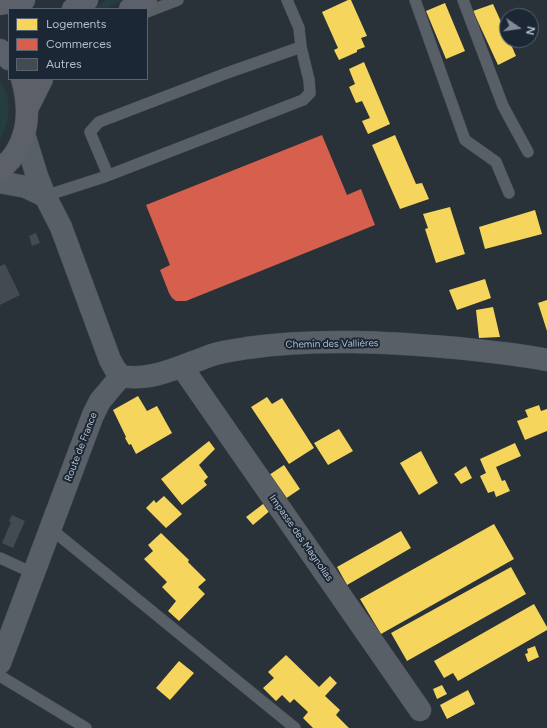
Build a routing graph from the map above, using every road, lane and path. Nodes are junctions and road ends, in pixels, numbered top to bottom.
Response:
1 (24, 0) edge
2 (87, 0) edge
3 (146, 0) edge
4 (178, 0) edge
5 (287, 0) edge
6 (415, 0) edge
7 (463, 0) edge
8 (0, 4) edge
9 (75, 8) edge
10 (132, 8) edge
11 (148, 12) edge
12 (301, 47) junction
13 (0, 50) edge
14 (8, 58) edge
15 (22, 80) edge
16 (42, 80) edge
17 (28, 107) junction
18 (24, 134) junction
19 (528, 152) dead end
20 (0, 170) edge
21 (108, 175) junction
22 (0, 182) edge
23 (509, 193) dead end
24 (45, 196) junction
25 (547, 360) edge
26 (182, 367) junction
27 (121, 376) junction
28 (50, 529) junction
29 (0, 558) edge
30 (33, 573) junction
31 (0, 663) edge
32 (0, 676) edge
33 (420, 710) dead end
34 (86, 728) edge
35 (295, 728) edge

1 - 8 main road
2 - 9 main road
3 - 10 main road
4 - 11 lane
5 - 12 lane
6 - 23 lane
7 - 19 lane
12 - 21 lane
12 - 21 lane
13 - 14 main road
15 - 17 main road
16 - 17 main road
17 - 18 main road
18 - 20 main road
18 - 24 street
21 - 24 lane
22 - 24 street
24 - 27 street
25 - 26 street, Chemin des Vallières
26 - 27 street, Chemin des Vallières
26 - 33 street, Impasse des Magnolias
27 - 28 street, Route de France
28 - 30 street, Route de France
28 - 35 lane
29 - 30 lane
30 - 31 street, Route de France
32 - 34 lane

